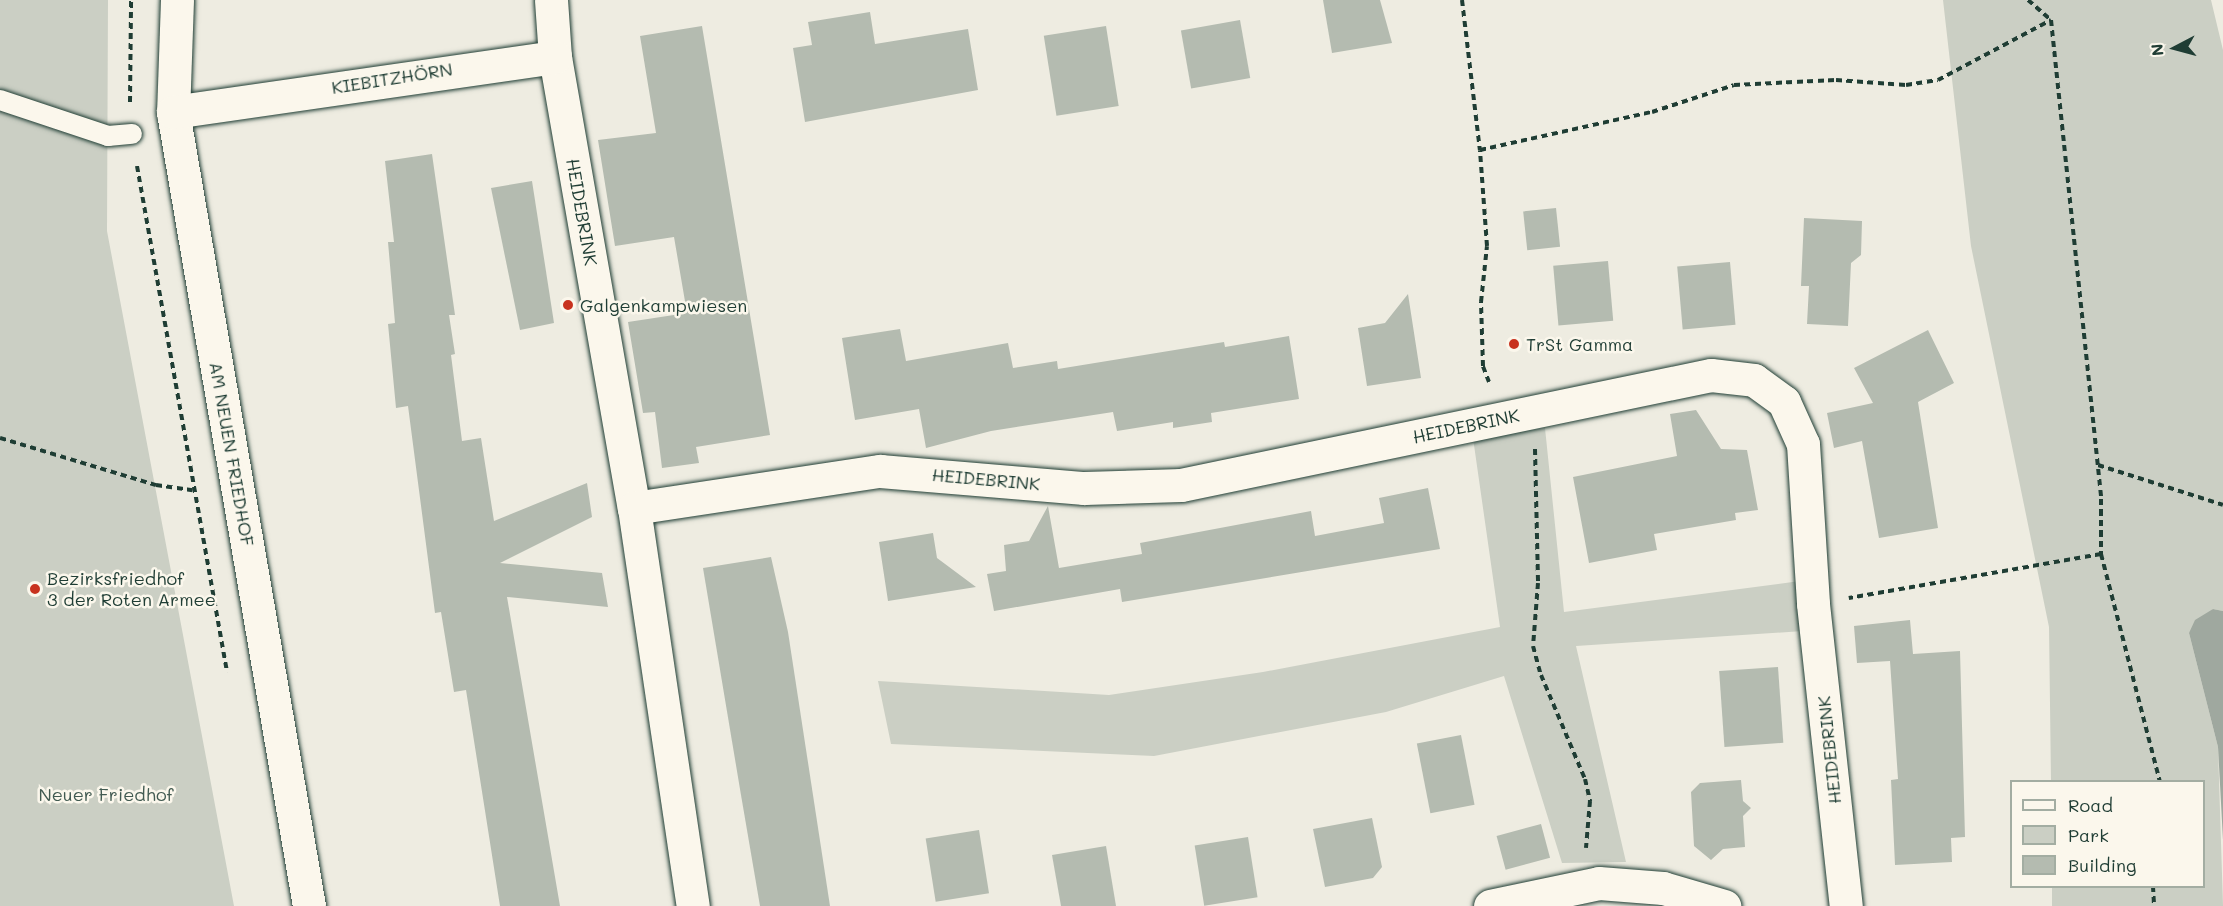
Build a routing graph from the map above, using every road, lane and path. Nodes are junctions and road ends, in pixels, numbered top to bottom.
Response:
1 (177, 0) edge
2 (551, 0) edge
3 (1462, 0) edge
4 (2028, 0) edge
5 (2051, 20) junction
6 (555, 57) junction
7 (0, 100) edge
8 (173, 112) junction
9 (132, 134) dead end
10 (1480, 150) junction
11 (1516, 415) junction
12 (0, 438) edge
13 (2097, 465) junction
14 (193, 490) dead end
15 (2223, 505) edge
16 (634, 508) junction
17 (2101, 554) junction
18 (1813, 604) junction
19 (2159, 780) edge
20 (1599, 883) junction
21 (2153, 888) edge
22 (309, 906) edge
23 (693, 906) edge
24 (1490, 906) edge
25 (1724, 906) edge
26 (1846, 906) edge
27 (2154, 906) edge

1 - 8 street, AM NEUEN FRIEDHOF
2 - 6 street
3 - 10 path
4 - 5 path
5 - 10 path
5 - 13 path
6 - 8 street, KIEBITZHÖRN
6 - 16 street, HEIDEBRINK
7 - 9 lane
8 - 22 street, AM NEUEN FRIEDHOF
10 - 11 path
11 - 16 street, HEIDEBRINK
11 - 18 street, HEIDEBRINK
11 - 20 path
12 - 14 path
13 - 15 path
13 - 17 path
16 - 23 street, HEIDEBRINK
17 - 18 path
17 - 19 path
18 - 26 street, HEIDEBRINK
20 - 24 street
20 - 25 street
21 - 27 path

